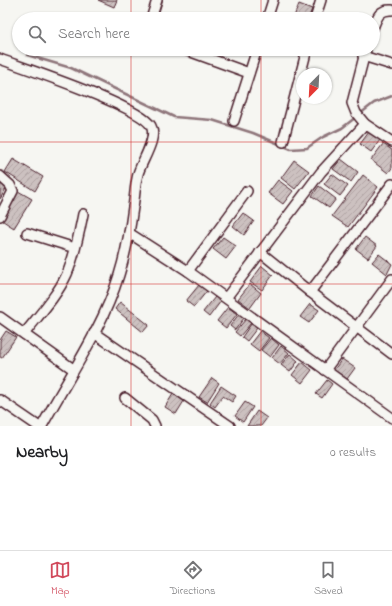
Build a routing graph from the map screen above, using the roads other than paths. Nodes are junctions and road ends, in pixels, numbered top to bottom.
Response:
1 (157, 0) edge
2 (273, 0) edge
3 (322, 0) edge
4 (392, 10) edge
5 (153, 12) edge
6 (269, 12) edge
7 (318, 12) edge
8 (380, 13) edge
9 (202, 56) edge
10 (255, 56) edge
11 (305, 56) edge
12 (364, 56) edge
13 (373, 56) edge
14 (0, 59) edge
15 (392, 65) edge
16 (249, 73) junction
17 (234, 122) dead end
18 (364, 123) junction
19 (283, 142) dead end
20 (392, 142) edge
21 (0, 176) edge
22 (392, 184) edge
23 (247, 191) dead end
24 (83, 214) dead end
25 (0, 216) edge
26 (27, 233) dead end
27 (129, 233) junction
28 (75, 248) junction
29 (260, 252) junction
30 (188, 271) junction
31 (392, 278) edge
32 (310, 292) junction
33 (226, 298) junction
34 (0, 317) edge
35 (356, 327) junction
36 (94, 333) junction
37 (24, 334) junction
38 (392, 354) edge
39 (73, 369) junction
40 (325, 370) junction
41 (125, 398) dead end
42 (0, 400) edge
43 (392, 418) edge
44 (38, 426) edge
45 (42, 426) edge
46 (155, 426) edge
47 (230, 426) edge

1 - 5 street
2 - 6 street
3 - 7 street
4 - 8 street
9 - 16 street
10 - 16 street
11 - 19 street
12 - 18 street
13 - 15 street
14 - 27 street
16 - 17 street
18 - 20 street
18 - 29 street
21 - 25 street
22 - 32 street
23 - 30 street
24 - 28 street
26 - 28 street
27 - 30 street
27 - 36 street
28 - 37 street
29 - 32 street
29 - 33 street
30 - 33 street
31 - 35 street
32 - 35 street
33 - 40 street
34 - 37 street
35 - 38 street
35 - 40 street
36 - 39 street
36 - 47 street
37 - 39 street
39 - 45 street
40 - 43 street
41 - 46 street
42 - 44 street

